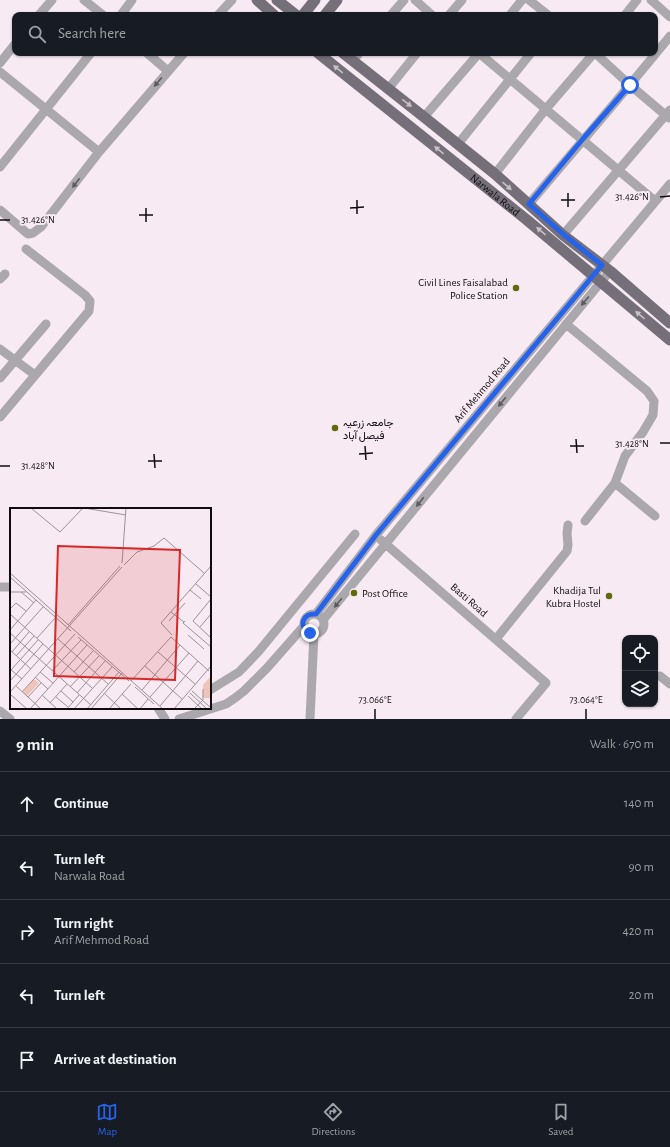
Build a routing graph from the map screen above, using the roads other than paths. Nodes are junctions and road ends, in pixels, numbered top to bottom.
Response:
1 (52, 0) edge
2 (84, 0) edge
3 (132, 0) edge
4 (232, 0) edge
5 (257, 0) edge
6 (277, 0) edge
7 (315, 0) edge
8 (337, 0) edge
9 (404, 0) edge
10 (415, 0) edge
11 (462, 0) edge
12 (522, 0) edge
13 (530, 0) edge
14 (637, 0) edge
15 (651, 0) edge
16 (42, 12) edge
17 (99, 12) edge
18 (123, 12) edge
19 (221, 12) edge
20 (271, 12) edge
21 (292, 12) edge
22 (305, 12) edge
23 (327, 12) edge
24 (394, 12) edge
25 (429, 12) edge
26 (452, 12) edge
27 (512, 12) edge
28 (544, 12) edge
29 (627, 12) edge
30 (670, 17) edge
31 (670, 36) edge
32 (12, 48) edge
33 (658, 51) edge
34 (89, 56) edge
35 (150, 56) edge
36 (181, 56) edge
37 (322, 56) edge
38 (415, 56) edge
39 (476, 56) edge
40 (483, 56) edge
41 (529, 56) edge
42 (591, 56) edge
43 (597, 56) edge
44 (654, 56) edge
45 (356, 57) edge
46 (0, 62) edge
47 (168, 71) junction
48 (0, 72) edge
49 (510, 79) junction
50 (630, 85) junction
51 (388, 89) junction
52 (46, 109) junction
53 (545, 110) junction
54 (669, 114) edge
55 (424, 117) junction
56 (582, 140) junction
57 (458, 144) junction
58 (99, 152) junction
59 (0, 167) edge
60 (618, 170) junction
61 (495, 174) junction
62 (670, 184) edge
63 (655, 201) junction
64 (529, 204) junction
65 (0, 210) edge
66 (563, 234) junction
67 (26, 249) dead end
68 (606, 268) junction
69 (597, 279) junction
70 (670, 322) edge
71 (46, 324) dead end
72 (566, 324) junction
73 (670, 340) edge
74 (0, 349) edge
75 (530, 351) junction
76 (538, 358) junction
77 (15, 360) junction
78 (36, 375) junction
79 (0, 378) edge
80 (0, 417) edge
81 (452, 444) junction
82 (461, 452) junction
83 (616, 483) junction
84 (394, 513) junction
85 (655, 516) dead end
86 (404, 521) junction
87 (585, 521) dead end
88 (568, 525) dead end
89 (355, 534) dead end
90 (376, 535) junction
91 (386, 544) junction
92 (328, 582) junction
93 (316, 614) junction
94 (323, 620) junction
95 (304, 626) junction
96 (314, 634) junction
97 (496, 639) junction
98 (254, 656) junction
99 (267, 668) junction
100 (660, 676) dead end
101 (670, 684) edge
102 (211, 689) edge
103 (159, 709) edge
104 (210, 709) edge
105 (211, 709) edge
106 (0, 711) edge
107 (10, 719) edge
108 (165, 719) edge
109 (179, 719) edge
110 (310, 719) edge
111 (516, 719) edge

1 - 16 street
2 - 17 street
3 - 18 street
4 - 19 street
5 - 20 main road
6 - 21 main road
7 - 22 main road
8 - 23 main road
9 - 24 street
10 - 25 street
11 - 26 street
12 - 27 street
13 - 28 street
14 - 29 street
15 - 30 street
31 - 33 street
32 - 46 street
34 - 52 street
35 - 47 street
36 - 47 street
69 -> 37 main road, Narwala Road
38 - 51 street
39 - 55 street
40 - 49 street
41 - 49 street
42 - 53 street
43 - 50 street
44 - 50 street
45 - 51 main road, Narwala Road
47 -> 58 street
48 - 52 street
49 - 53 street
49 - 57 street
50 - 54 street
50 - 56 street
51 -> 55 main road, Narwala Road
52 - 58 street
52 - 59 street
53 - 56 street
53 - 61 street
54 - 60 street
55 - 57 main road, Narwala Road
56 - 60 street
56 - 64 street
57 - 61 main road, Narwala Road
58 -> 65 street
60 - 63 street
60 - 66 street
61 -> 64 main road, Narwala Road
62 - 63 street
63 - 68 street
64 - 66 main road, Narwala Road
66 - 68 main road, Narwala Road
67 - 78 street
68 - 69 street
68 - 70 main road, Narwala Road
69 -> 72 street
73 -> 69 main road, Narwala Road
69 - 75 street, Arif Mehmod Road
71 - 77 street
72 - 76 street
72 - 83 street
74 - 77 street
75 - 76 street
75 - 81 street, Arif Mehmod Road
76 -> 82 street
77 - 78 street
77 - 79 street
78 - 80 street
81 - 82 street
81 - 84 street, Arif Mehmod Road
82 -> 86 street
83 - 85 street
83 - 87 street
84 - 86 street
84 - 90 street, Arif Mehmod Road
86 - 91 street
88 - 97 street
89 - 92 street
90 - 91 street, Basti Road
90 - 92 street, Arif Mehmod Road
91 -> 94 street
91 - 97 street, Basti Road
92 - 93 street, Arif Mehmod Road
92 - 98 street
93 - 94 street
93 - 95 street
94 - 96 street
95 - 96 street
95 - 99 street
96 - 110 street
97 - 111 street, Basti Road
98 - 99 street
98 - 102 street
99 - 105 street
100 - 101 street
103 - 108 street
104 - 109 street
106 - 107 street

